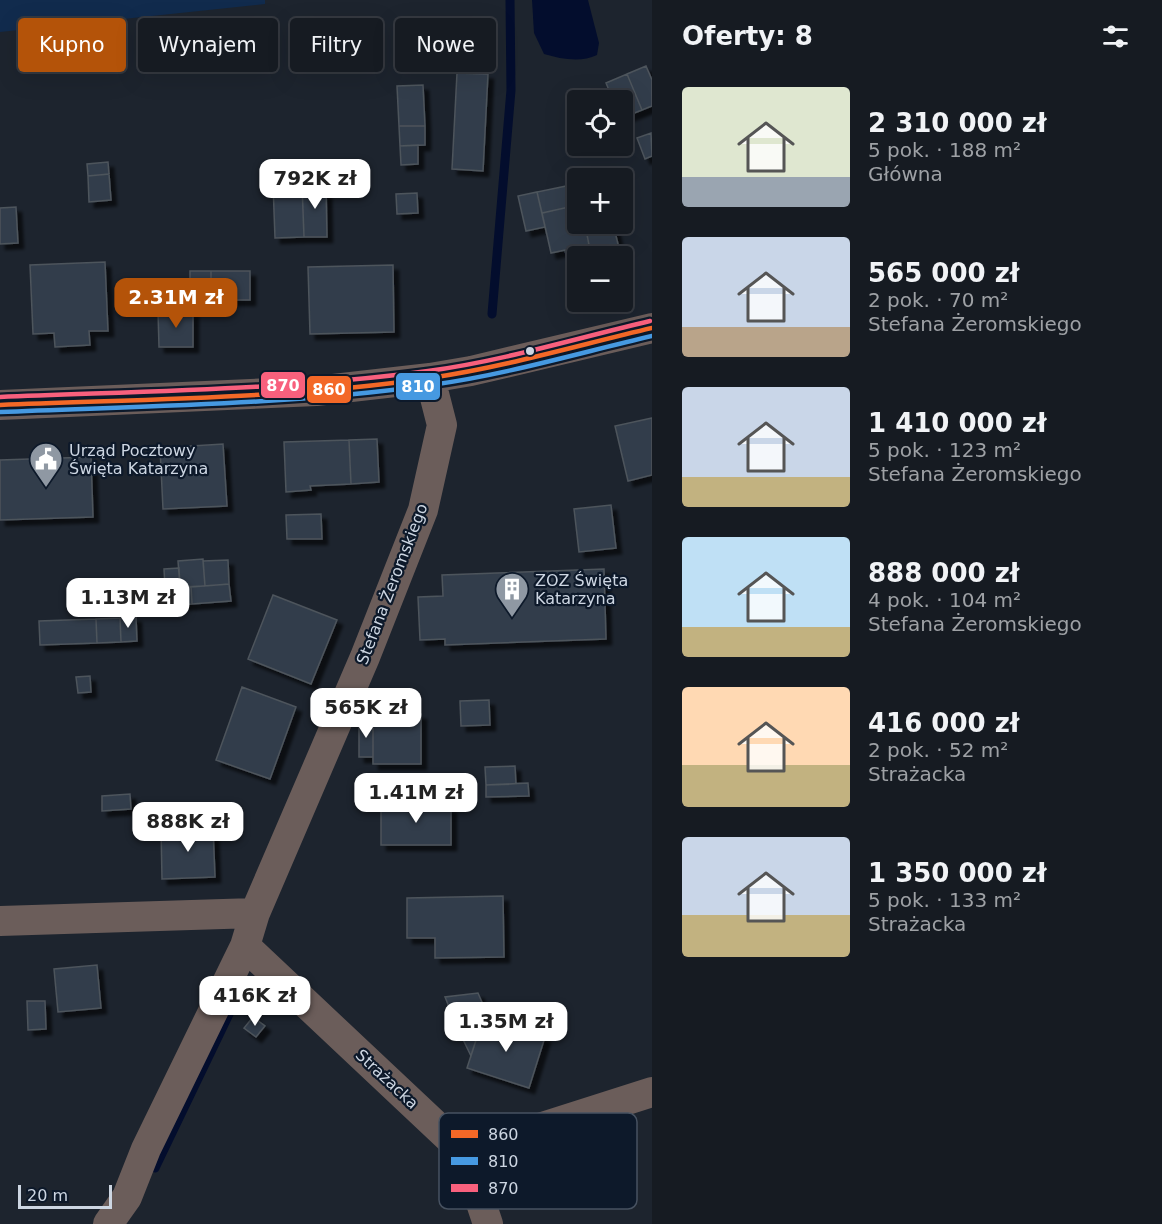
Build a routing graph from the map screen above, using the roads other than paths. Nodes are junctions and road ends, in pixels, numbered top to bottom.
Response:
1 (652, 328) edge
2 (430, 378) junction
3 (0, 405) edge
4 (255, 913) junction
5 (0, 921) edge
6 (245, 946) junction
7 (652, 1092) edge
8 (586, 1113) edge
9 (439, 1128) edge
10 (483, 1209) edge
11 (108, 1224) edge
12 (488, 1224) edge

1 - 2 street
2 - 3 street
2 - 4 street, Stefana Żeromskiego
4 - 5 street
4 - 6 street, Stefana Żeromskiego
6 - 9 street, Strażacka
6 - 11 street, Stefana Żeromskiego
7 - 8 street
10 - 12 street

